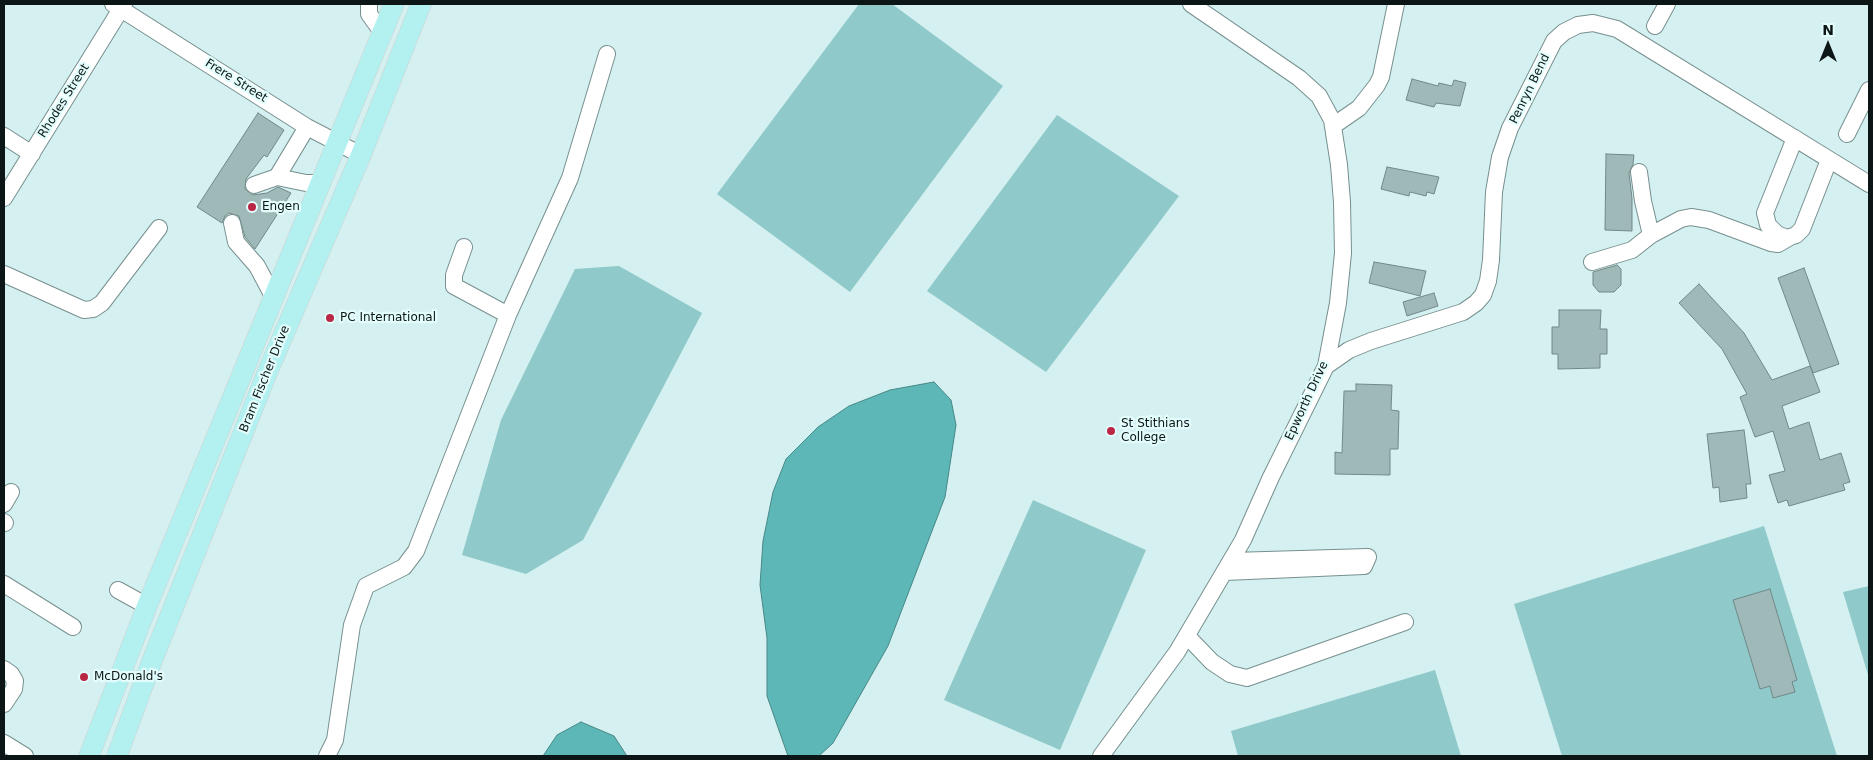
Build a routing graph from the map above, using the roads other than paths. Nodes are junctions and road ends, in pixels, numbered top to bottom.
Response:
1 (369, 4) edge
2 (394, 4) edge
3 (422, 4) edge
4 (1192, 4) edge
5 (1396, 4) edge
6 (1667, 4) edge
7 (119, 5) edge
8 (1656, 26) dead end
9 (382, 32) junction
10 (608, 54) dead end
11 (1869, 90) edge
12 (1333, 126) junction
13 (307, 127) junction
14 (1847, 134) dead end
15 (4, 136) edge
16 (1795, 138) junction
17 (338, 143) junction
18 (32, 154) junction
19 (361, 155) junction
20 (1829, 160) junction
21 (1639, 172) dead end
22 (277, 176) junction
23 (321, 183) junction
24 (1869, 184) edge
25 (254, 185) dead end
26 (4, 198) edge
27 (232, 223) dead end
28 (159, 228) dead end
29 (1651, 235) junction
30 (1790, 237) junction
31 (464, 247) dead end
32 (1592, 262) dead end
33 (4, 274) edge
34 (274, 298) junction
35 (508, 315) junction
36 (1326, 366) junction
37 (1366, 562) dead end
38 (1228, 567) junction
39 (4, 584) edge
40 (118, 590) dead end
41 (147, 606) junction
42 (1405, 622) dead end
43 (73, 627) dead end
44 (1187, 636) junction
45 (4, 669) edge
46 (4, 704) edge
47 (4, 743) edge
48 (25, 756) edge
49 (90, 756) edge
50 (117, 756) edge
51 (328, 756) edge
52 (1101, 756) edge

1 - 9 street
2 - 9 main road, Bram Fischer Drive
3 - 19 main road, Bram Fischer Drive
4 - 12 street, Epworth Drive
5 - 12 street
6 - 8 street
7 - 13 street, Frere Street
7 - 18 street, Rhodes Street
9 - 17 main road, Bram Fischer Drive
10 - 35 street
11 - 14 street
12 - 36 street, Epworth Drive
13 - 17 street, Frere Street
13 - 22 street
15 - 18 street
16 - 20 street, Penryn Bend
16 - 30 street
16 - 36 street, Penryn Bend
17 - 19 street, Frere Street
17 - 23 main road, Bram Fischer Drive
18 - 26 street, Rhodes Street
19 - 50 main road, Bram Fischer Drive
20 - 24 street, Penryn Bend
20 - 30 street
21 - 29 street
22 - 23 street
22 - 25 street
23 - 34 main road, Bram Fischer Drive
27 - 34 street
28 - 33 street
29 - 30 street
29 - 32 street
31 - 35 street
34 - 41 main road, Bram Fischer Drive
35 - 51 street
36 - 38 street, Epworth Drive
37 - 38 street
38 - 44 street, Epworth Drive
39 - 43 street
40 - 41 street
41 - 49 main road, Bram Fischer Drive
42 - 44 street
44 - 52 street, Epworth Drive
45 - 46 street
47 - 48 street

